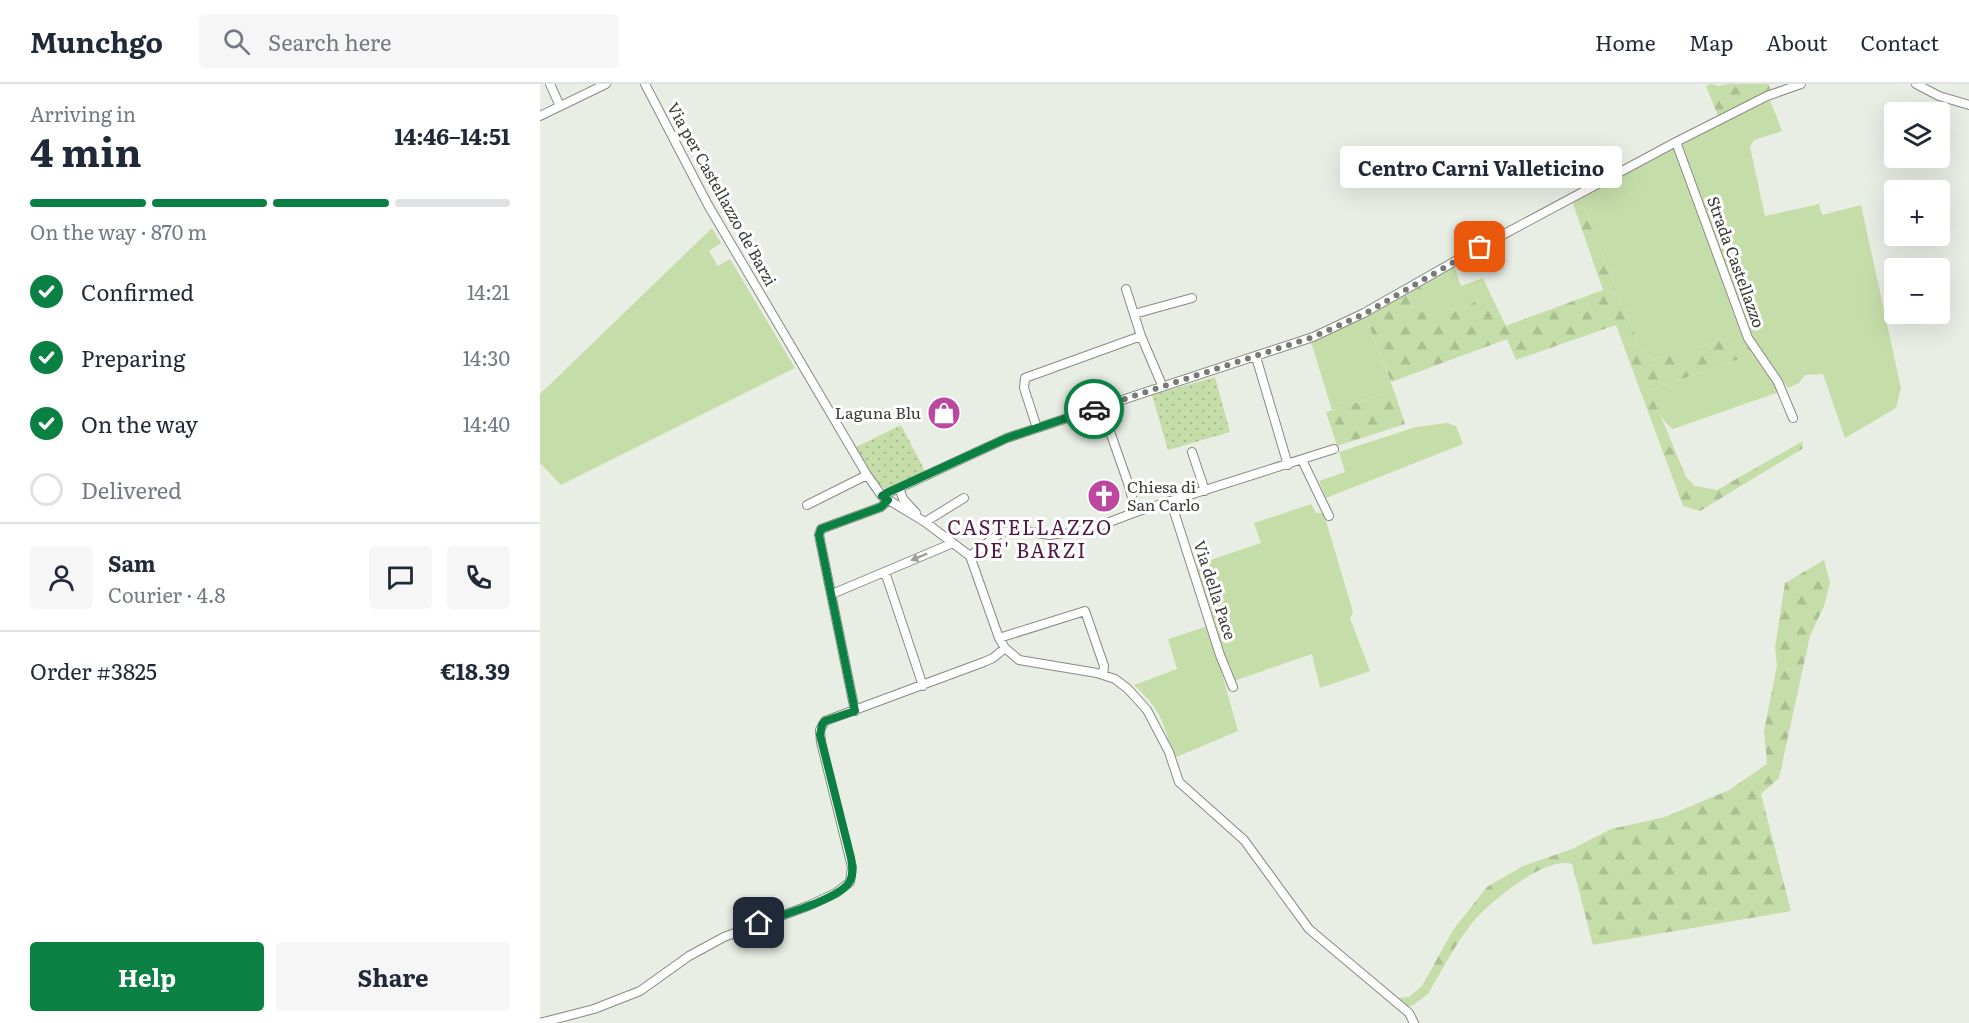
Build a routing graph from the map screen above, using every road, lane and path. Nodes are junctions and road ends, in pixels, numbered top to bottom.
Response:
1 (550, 84) edge
2 (606, 84) edge
3 (645, 84) edge
4 (1801, 84) edge
5 (1916, 84) edge
6 (1969, 105) edge
7 (560, 106) junction
8 (540, 116) edge
9 (1677, 142) junction
10 (1126, 289) dead end
11 (1192, 298) dead end
12 (1134, 314) junction
13 (1141, 336) junction
14 (1256, 357) junction
15 (1162, 385) junction
16 (1101, 406) junction
17 (1793, 418) dead end
18 (1037, 428) junction
19 (1334, 449) dead end
20 (1192, 452) dead end
21 (1302, 460) junction
22 (1288, 465) junction
23 (867, 475) junction
24 (906, 485) junction
25 (1204, 491) junction
26 (901, 494) junction
27 (885, 498) junction
28 (964, 498) dead end
29 (1170, 502) junction
30 (807, 505) dead end
31 (1136, 512) junction
32 (1329, 516) dead end
33 (925, 522) junction
34 (953, 543) junction
35 (970, 556) junction
36 (885, 572) junction
37 (832, 594) junction
38 (999, 638) junction
39 (1005, 648) junction
40 (1103, 675) junction
41 (923, 686) junction
42 (1233, 687) dead end
43 (855, 711) junction
44 (540, 1023) edge
45 (1414, 1023) edge

1 - 7 street
2 - 7 street
3 - 23 street, Via per Castellazzo de'Barzi
4 - 9 street
5 - 6 street
7 - 8 street
9 - 14 street
9 - 17 street, Strada Castellazzo
10 - 12 street
11 - 12 street
12 - 13 street
13 - 15 street
13 - 18 street
14 - 15 street
14 - 22 street
15 - 16 street
16 - 18 street
16 - 31 street
18 - 24 street
19 - 21 street
20 - 25 street
21 - 22 street
21 - 32 street
22 - 25 street
23 - 27 street, Via per Castellazzo de'Barzi
23 - 30 street
24 - 26 street
24 - 27 street
25 - 29 street
26 - 27 street
26 - 33 street
27 - 33 street
27 - 37 street
28 - 33 street
29 - 31 street
29 - 42 street, Via della Pace
31 - 35 street
33 - 34 street
34 - 35 street
34 -> 36 street
35 - 38 street
36 - 37 street
36 - 41 street
37 - 43 street
38 - 39 street
38 - 40 street
39 - 40 street
39 - 41 street
40 - 45 street
41 - 43 street
43 - 44 street

